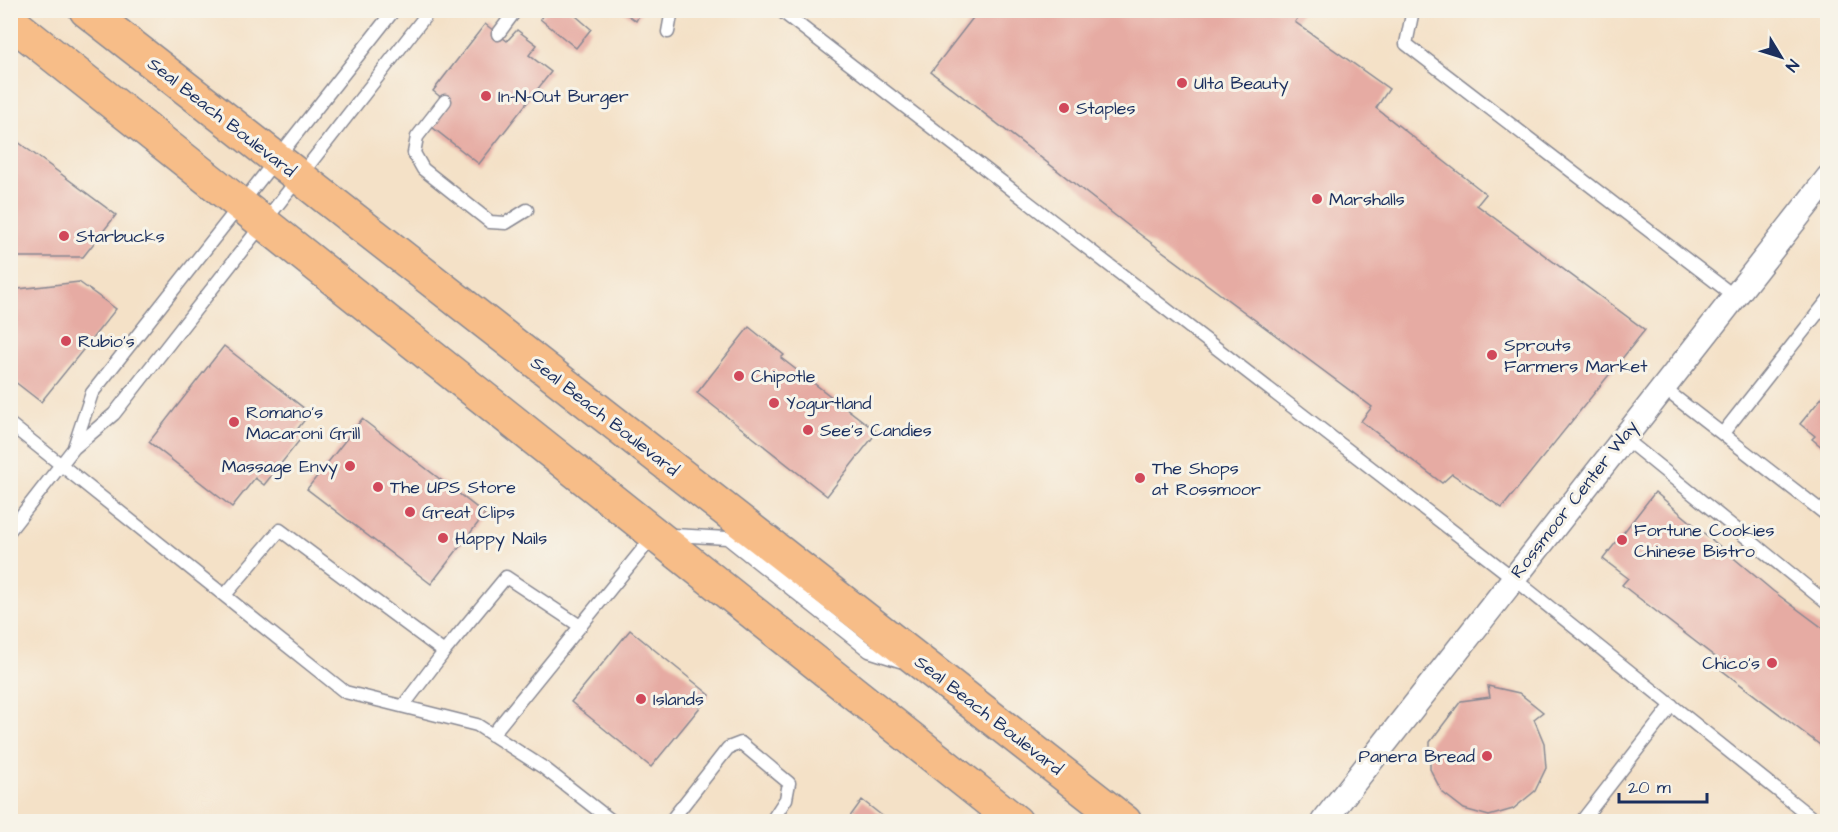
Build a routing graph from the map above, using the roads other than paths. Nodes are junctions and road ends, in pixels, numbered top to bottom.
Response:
1 (86, 10) edge
2 (394, 10) edge
3 (429, 10) edge
4 (516, 10) edge
5 (672, 10) edge
6 (780, 10) edge
7 (1413, 10) edge
8 (10, 21) edge
9 (668, 32) dead end
10 (498, 34) dead end
11 (445, 101) dead end
12 (289, 169) junction
13 (1827, 178) edge
14 (527, 210) dead end
15 (254, 214) junction
16 (1734, 296) junction
17 (1827, 300) edge
18 (1662, 387) junction
19 (10, 424) edge
20 (1723, 433) junction
21 (1623, 437) junction
22 (74, 448) junction
23 (62, 464) junction
24 (1827, 516) edge
25 (10, 530) edge
26 (655, 534) junction
27 (1512, 577) junction
28 (225, 595) junction
29 (1827, 604) edge
30 (580, 626) junction
31 (444, 652) junction
32 (930, 670) junction
33 (1672, 705) junction
34 (403, 706) junction
35 (492, 735) junction
36 (613, 822) edge
37 (670, 822) edge
38 (771, 822) edge
39 (1016, 822) edge
40 (1125, 822) edge
41 (1323, 822) edge
42 (1581, 822) edge
43 (1817, 822) edge

1 - 12 main road, Seal Beach Boulevard
2 - 12 lane
3 - 12 lane
4 - 10 lane
5 - 9 lane
6 - 27 lane
7 - 16 lane
8 - 15 main road
11 - 14 lane
12 - 15 lane
12 - 15 lane
12 - 32 main road, Seal Beach Boulevard
13 - 16 street, Rossmoor Center Way
15 - 22 lane
15 - 22 lane
15 - 26 main road
16 - 18 street, Rossmoor Center Way
17 - 20 lane
18 - 20 lane
18 - 21 street, Rossmoor Center Way
19 - 23 lane
20 - 24 lane
21 - 27 street, Rossmoor Center Way
21 - 29 lane
22 - 23 lane
23 - 25 lane
23 - 28 lane
26 - 30 lane
26 - 32 lane
26 - 39 main road
27 - 33 lane
27 - 41 street, Rossmoor Center Way
28 - 31 lane
28 - 34 lane
30 - 31 lane
30 - 35 lane
31 - 34 lane
32 - 40 main road, Seal Beach Boulevard
33 - 42 lane
33 - 43 lane
34 - 35 lane
35 - 36 lane
37 - 38 lane

